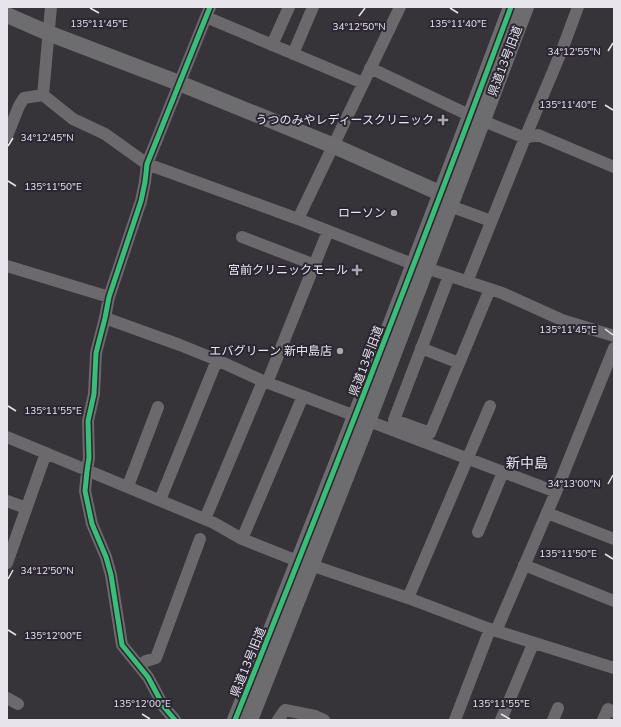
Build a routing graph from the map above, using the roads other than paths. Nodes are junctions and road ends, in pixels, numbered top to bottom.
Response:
1 (51, 7) edge
2 (288, 7) edge
3 (313, 7) edge
4 (400, 7) edge
5 (511, 7) edge
6 (526, 7) edge
7 (578, 7) edge
8 (208, 12) edge
9 (7, 15) edge
10 (48, 33) junction
11 (272, 45) junction
12 (293, 54) junction
13 (370, 68) junction
14 (179, 83) junction
15 (363, 83) junction
16 (43, 95) junction
17 (477, 118) junction
18 (7, 136) edge
19 (525, 138) junction
20 (334, 146) junction
21 (147, 164) junction
22 (614, 167) edge
23 (448, 199) junction
24 (298, 219) junction
25 (492, 221) junction
26 (328, 231) junction
27 (242, 237) dead end
28 (315, 265) junction
29 (7, 266) edge
30 (420, 267) junction
31 (449, 276) junction
32 (467, 282) junction
33 (490, 289) junction
34 (108, 297) junction
35 (105, 318) junction
36 (614, 336) edge
37 (421, 348) junction
38 (614, 348) edge
39 (217, 360) junction
40 (459, 363) junction
41 (265, 382) junction
42 (302, 396) junction
43 (158, 406) dead end
44 (490, 406) dead end
45 (362, 419) junction
46 (7, 437) edge
47 (46, 453) junction
48 (467, 458) junction
49 (86, 471) junction
50 (503, 472) junction
51 (128, 486) junction
52 (556, 492) junction
53 (160, 500) junction
54 (7, 501) edge
55 (26, 508) junction
56 (547, 513) junction
57 (205, 519) junction
58 (478, 532) dead end
59 (200, 539) dead end
60 (242, 539) junction
61 (614, 539) edge
62 (7, 563) edge
63 (305, 563) junction
64 (524, 565) junction
65 (408, 598) junction
66 (614, 601) edge
67 (493, 630) junction
68 (533, 644) junction
69 (139, 666) junction
70 (614, 668) edge
71 (7, 698) edge
72 (18, 704) dead end
73 (558, 708) dead end
74 (614, 712) edge
75 (175, 720) edge
76 (235, 720) edge
77 (250, 720) edge
78 (278, 720) edge
79 (324, 720) edge
80 (455, 720) edge
81 (501, 720) edge
82 (553, 720) edge
83 (603, 720) edge

1 - 10 street
2 - 11 street
3 - 12 street
4 - 13 street
5 - 17 street, 県道13号旧道
6 - 17 street, 県道13号旧道
7 - 19 street
8 - 11 street
8 - 14 street
9 - 10 street
10 - 14 street
10 - 16 street
11 - 12 street
12 - 15 street
13 - 15 street
13 - 17 street
14 - 20 street
14 - 21 street
15 - 20 street
16 - 18 street
16 - 21 street
17 - 19 street
17 - 23 street, 県道13号旧道
19 - 22 street
19 - 25 street
20 - 23 street
20 - 24 street
21 - 24 street
21 - 34 street
23 - 25 street
23 - 30 street, 県道13号旧道
24 - 26 street
25 - 32 street
26 - 28 street
26 - 30 street
27 - 28 street
28 - 41 street
29 - 34 street
30 - 31 street
30 - 45 street, 県道13号旧道
31 - 32 street
31 - 37 street
32 - 33 street
33 - 36 street
33 - 40 street
34 - 35 street
35 - 39 street
35 - 49 street
37 - 40 street
37 - 40 street
38 - 52 street
39 - 41 street
39 - 53 street
41 - 42 street
41 - 57 street
42 - 45 street
42 - 60 street
43 - 51 street
44 - 48 street
45 - 48 street
45 - 63 street, 県道13号旧道
46 - 47 street
47 - 49 street
47 - 55 street
48 - 50 street
48 - 65 street
49 - 51 street
49 - 69 street
50 - 52 street
50 - 58 street
51 - 53 street
52 - 56 street
53 - 57 street
54 - 55 street
55 - 62 street
56 - 61 street
56 - 64 street
57 - 60 street
59 - 69 street
60 - 63 street
63 - 65 street
63 - 76 street, 県道13号旧道
63 - 77 street, 県道13号旧道
64 - 66 street
64 - 67 street
65 - 67 street
67 - 68 street
67 - 80 street
68 - 70 street
68 - 81 street
69 - 75 street
71 - 72 street
73 - 82 street
74 - 83 street
78 - 79 street

